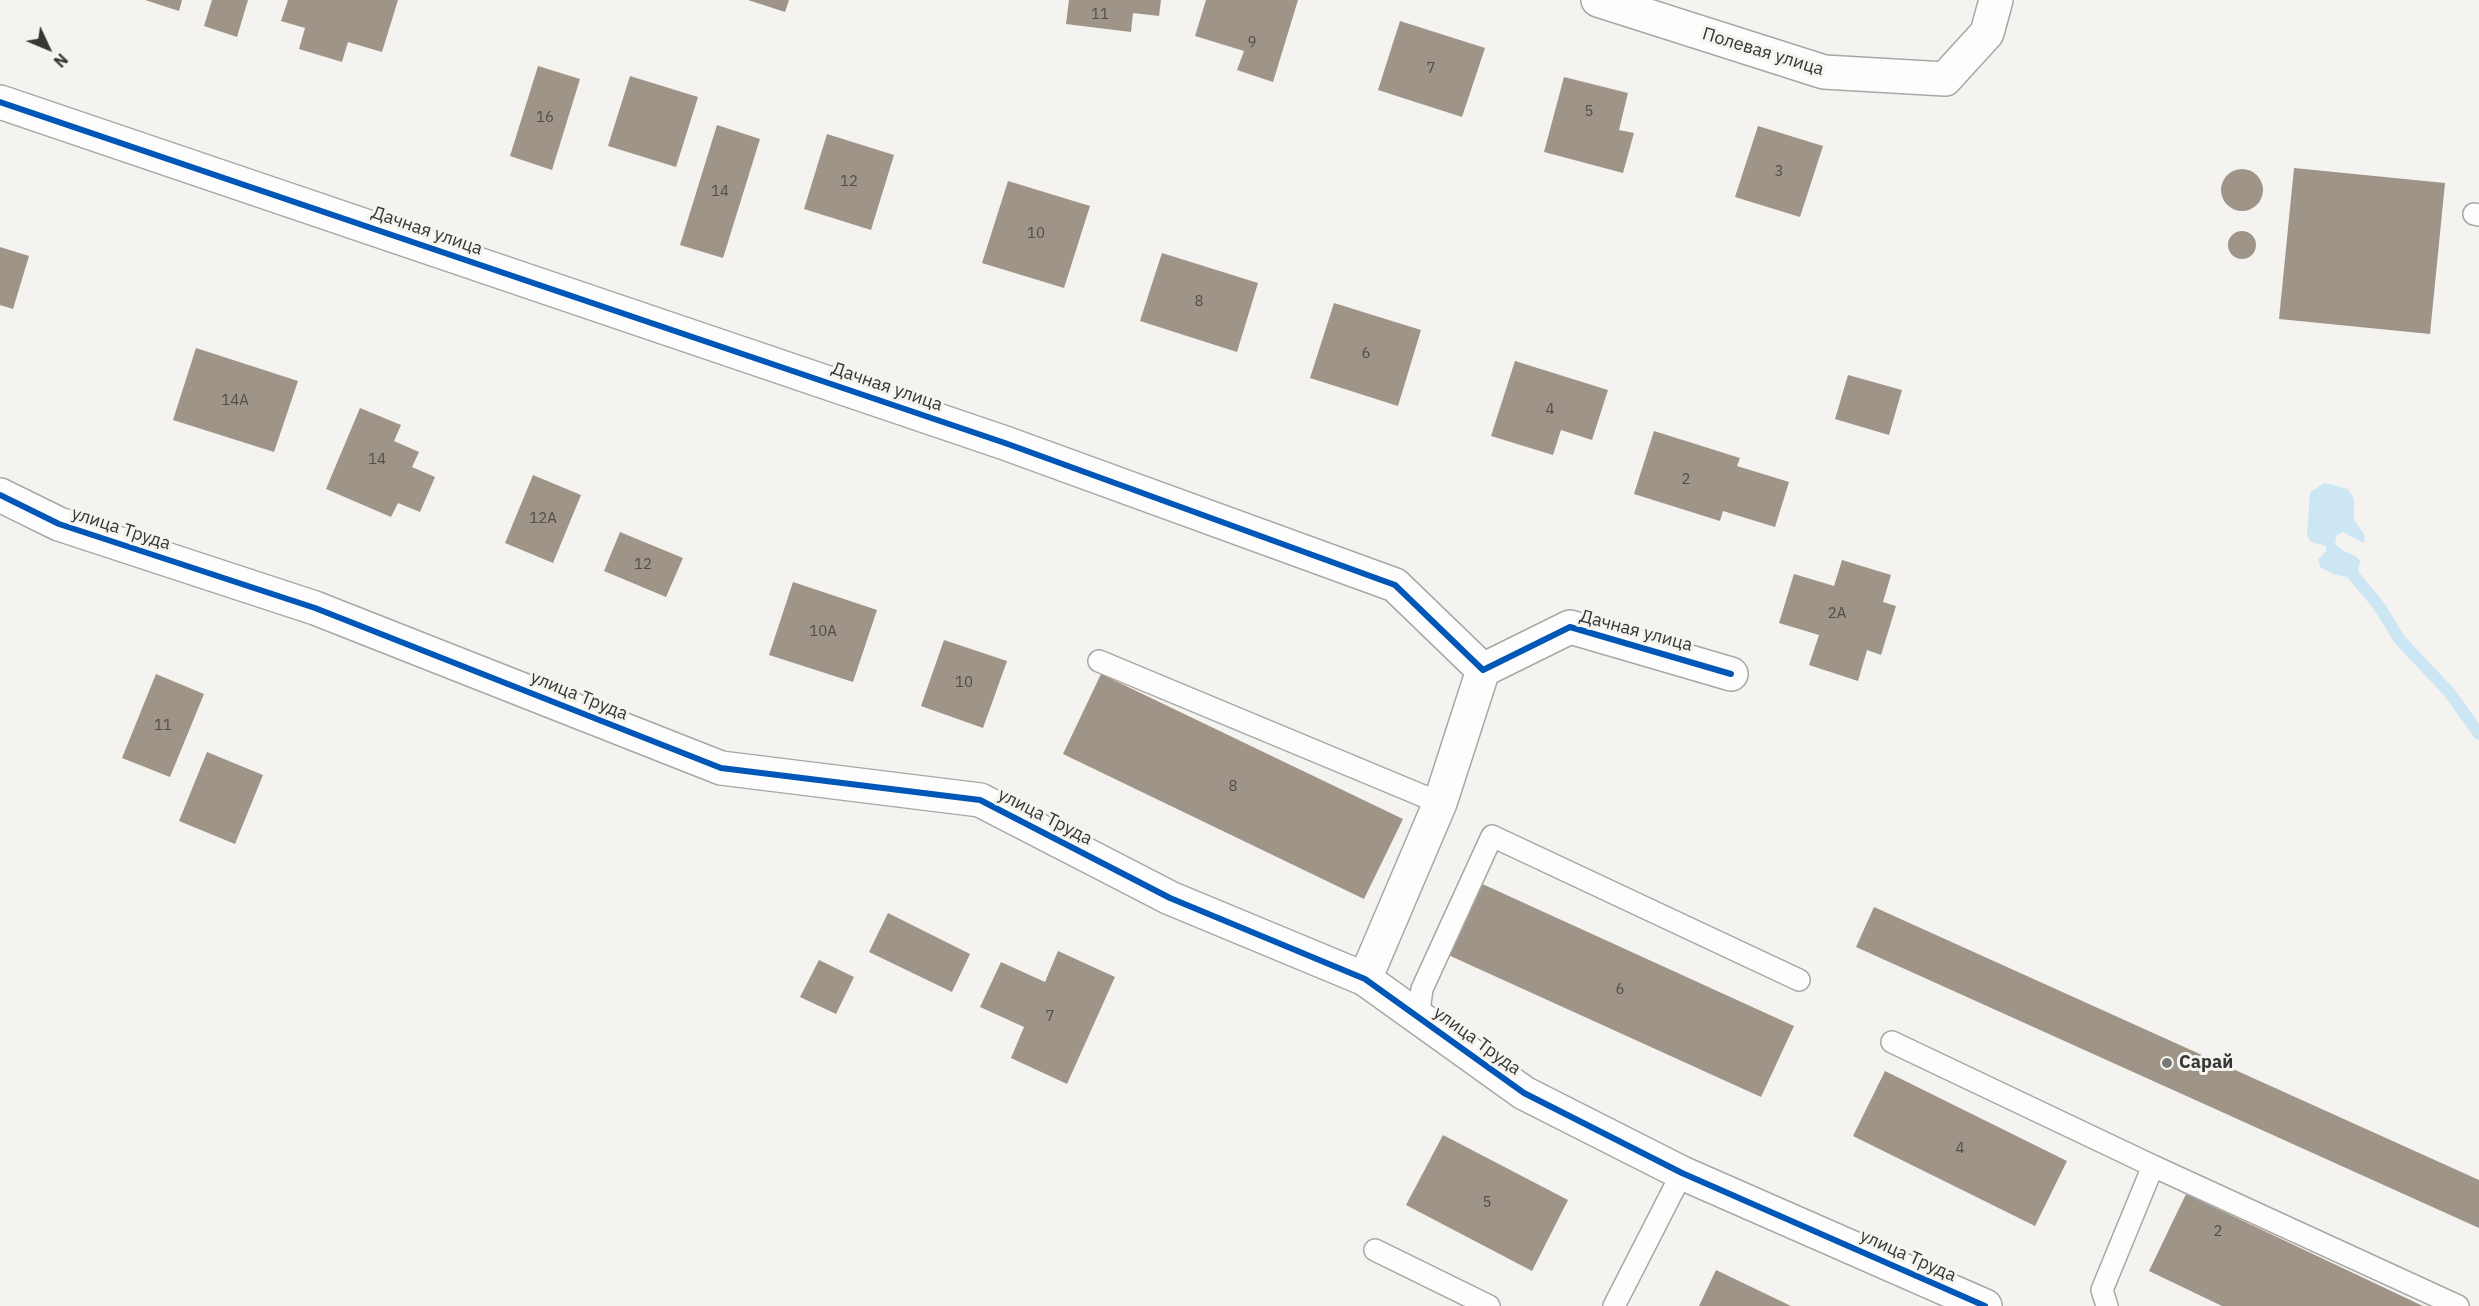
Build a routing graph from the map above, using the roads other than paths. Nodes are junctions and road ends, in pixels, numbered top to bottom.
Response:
1 (1598, 0) edge
2 (1996, 0) edge
3 (0, 102) edge
4 (0, 495) edge
5 (1099, 662) dead end
6 (1483, 670) junction
7 (1731, 674) dead end
8 (1440, 803) junction
9 (1365, 979) junction
10 (1799, 980) dead end
11 (1418, 1017) junction
12 (1892, 1042) dead end
13 (2153, 1166) junction
14 (1682, 1173) junction
15 (1375, 1250) dead end
16 (1489, 1306) edge
17 (1614, 1306) edge
18 (1985, 1306) edge
19 (2107, 1306) edge
20 (2458, 1306) edge

1 - 2 street, Полевая улица
3 - 6 street, Дачная улица
4 - 9 street, улица Труда
5 - 8 lane
6 - 7 street, Дачная улица
6 - 8 street
8 - 9 street
9 - 11 street, улица Труда
10 - 11 lane
11 - 14 street, улица Труда
12 - 13 lane
13 - 19 lane
13 - 20 lane
14 - 17 lane
14 - 18 street, улица Труда
15 - 16 lane

